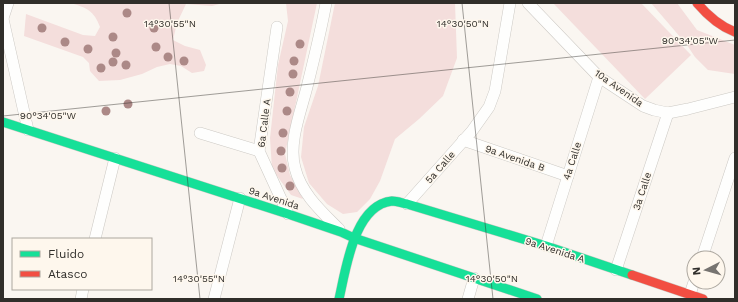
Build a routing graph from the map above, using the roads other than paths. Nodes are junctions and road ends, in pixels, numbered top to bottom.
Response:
1 (8, 3) edge
2 (326, 3) edge
3 (510, 3) edge
4 (528, 3) edge
5 (697, 3) edge
6 (3, 19) edge
7 (277, 27) dead end
8 (735, 32) edge
9 (599, 77) junction
10 (735, 97) edge
11 (668, 113) junction
12 (3, 123) edge
13 (28, 130) junction
14 (200, 133) dead end
15 (463, 140) junction
16 (259, 151) junction
17 (115, 158) junction
18 (735, 158) edge
19 (568, 176) junction
20 (240, 198) junction
21 (407, 204) junction
22 (288, 214) junction
23 (341, 232) junction
24 (95, 238) edge
25 (354, 238) junction
26 (546, 246) junction
27 (705, 250) edge
28 (616, 270) junction
29 (474, 278) junction
30 (691, 290) edge
31 (690, 294) junction
32 (214, 299) edge
33 (339, 299) edge
34 (468, 299) edge
35 (537, 299) edge
36 (703, 299) edge

1 - 6 street
2 - 23 street
3 - 15 street, 5a Calle
4 - 9 street, 10a Avenida
5 - 8 street
6 - 13 street
7 - 16 street, 6a Calle A
9 - 11 street, 10a Avenida
9 - 19 street, 4a Calle
10 - 11 street, 10a Avenida
11 - 28 street, 3a Calle
12 - 13 street, 9a Avenida
13 - 17 street, 9a Avenida
14 - 16 street
15 - 19 street, 9a Avenida B
15 - 21 street, 5a Calle
16 - 22 street, 6a Calle A
17 - 20 street, 9a Avenida
17 - 24 street
18 - 27 street
19 - 26 street, 4a Calle
20 - 22 street, 9a Avenida
20 - 32 street
21 - 25 street
21 - 26 street, 9a Avenida A
22 - 23 street, 9a Avenida
23 - 25 street, 9a Avenida
25 - 29 street, 9a Avenida
25 - 33 street
26 - 28 street, 9a Avenida A
28 - 31 street, 9a Avenida A
29 - 34 street
29 - 35 street, 9a Avenida
30 - 31 street
31 - 36 street, 9a Avenida A

